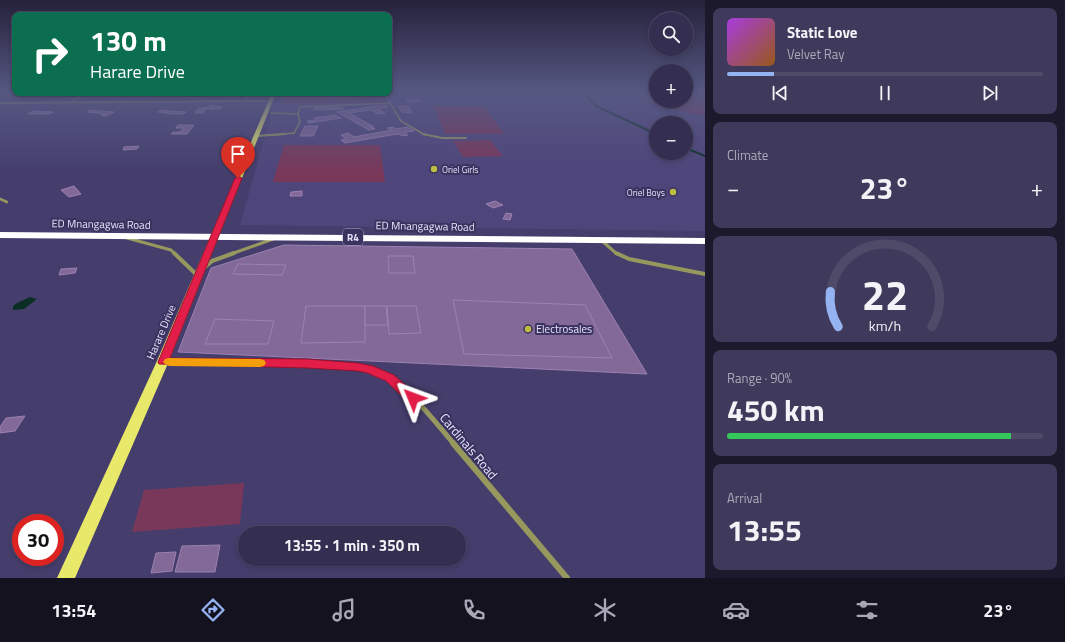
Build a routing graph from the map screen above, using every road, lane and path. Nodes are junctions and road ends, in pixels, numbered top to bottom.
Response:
1 (263, 119) edge
2 (299, 119) edge
3 (400, 119) edge
4 (256, 136) junction
5 (466, 138) dead end
6 (0, 199) edge
7 (7, 202) dead end
8 (0, 235) edge
9 (117, 236) junction
10 (215, 236) junction
11 (279, 236) junction
12 (600, 239) junction
13 (705, 241) edge
14 (199, 274) junction
15 (705, 274) edge
16 (163, 362) junction
17 (66, 578) edge
18 (567, 578) edge

1 - 4 main road, Harare Drive
2 - 4 lane
3 - 5 lane
4 - 10 main road, Harare Drive
6 - 7 lane
8 - 9 highway, ED Mnangagwa Road / R4
9 - 10 highway, ED Mnangagwa Road / R4
9 - 14 street
10 - 11 highway, ED Mnangagwa Road / R4
10 - 14 main road, Harare Drive
11 - 12 highway, ED Mnangagwa Road / R4
11 - 14 street
12 - 13 highway, ED Mnangagwa Road / R4
12 - 15 street
14 - 16 main road, Harare Drive
16 - 17 main road, Harare Drive
16 - 18 street, Cardinals Road

